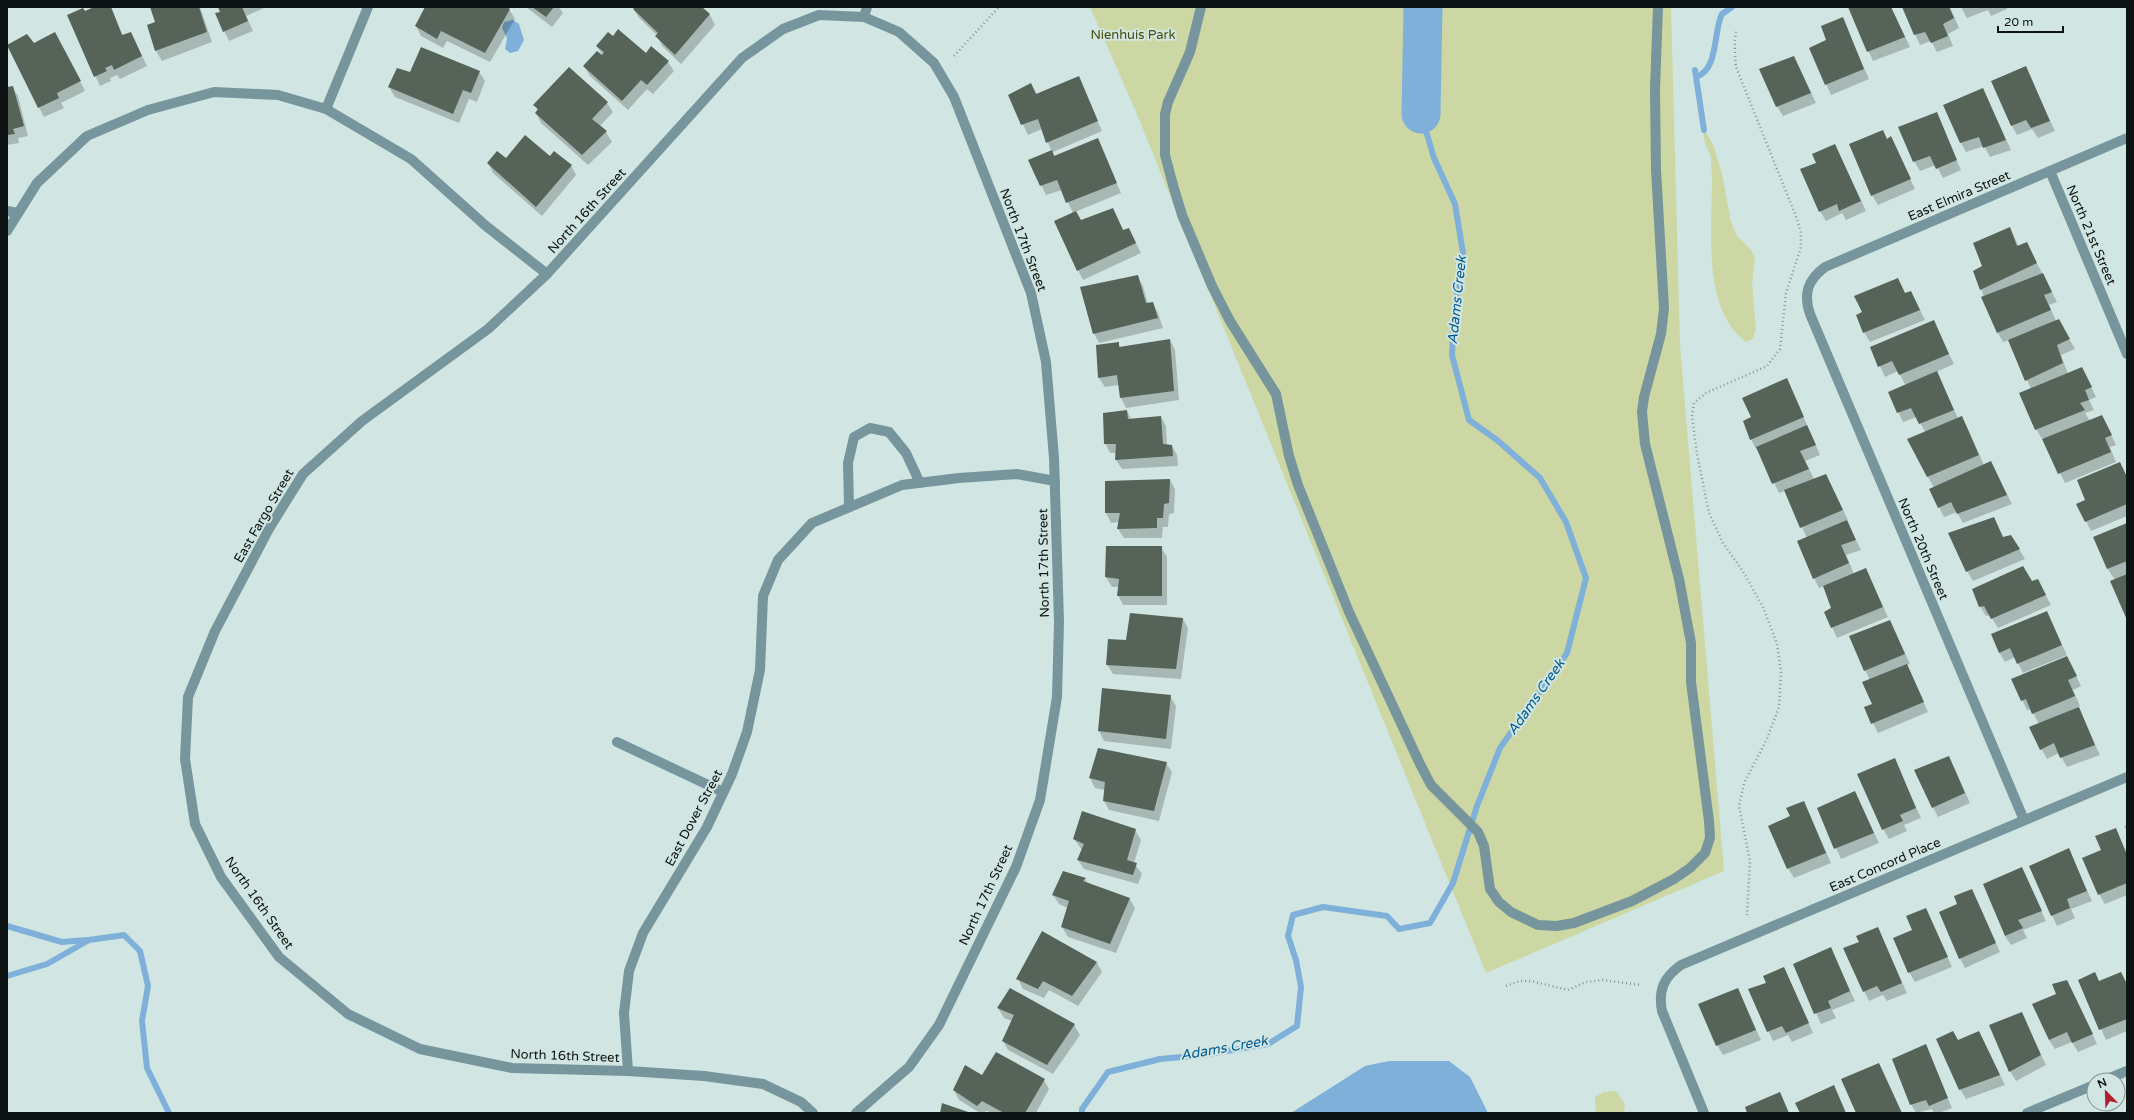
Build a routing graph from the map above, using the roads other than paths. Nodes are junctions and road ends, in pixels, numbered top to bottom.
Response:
1 (368, 7) edge
2 (867, 7) edge
3 (1201, 7) edge
4 (1658, 7) edge
5 (864, 17) junction
6 (326, 109) junction
7 (2127, 138) edge
8 (2050, 171) junction
9 (7, 212) edge
10 (18, 213) junction
11 (7, 231) edge
12 (547, 274) junction
13 (1808, 286) joint
14 (2127, 354) edge
15 (1055, 481) junction
16 (920, 483) junction
17 (849, 507) junction
18 (617, 742) dead end
19 (2127, 776) edge
20 (723, 792) junction
21 (2024, 820) junction
22 (195, 824) joint
23 (628, 1071) junction
24 (2086, 1088) edge
25 (813, 1113) edge
26 (856, 1113) edge
27 (1704, 1113) edge
28 (2027, 1113) edge

1 - 6 street
2 - 5 street
3 - 4 street
5 - 12 street, North 16th Street
5 - 15 street, North 17th Street
6 - 10 street
6 - 12 street
7 - 8 street, East Elmira Street
8 - 13 street, East Elmira Street
8 - 14 street, North 21st Street
9 - 10 street
10 - 11 street
12 - 22 street, East Fargo Street
13 - 21 street, North 20th Street
15 - 16 street, East Dover Street
15 - 26 street, North 17th Street
16 - 17 street, East Dover Street
16 - 17 street
17 - 20 street, East Dover Street
18 - 20 street
19 - 21 street, East Concord Place
20 - 23 street, East Dover Street
21 - 27 street, East Concord Place
22 - 23 street, North 16th Street
23 - 25 street, North 16th Street
24 - 28 street

